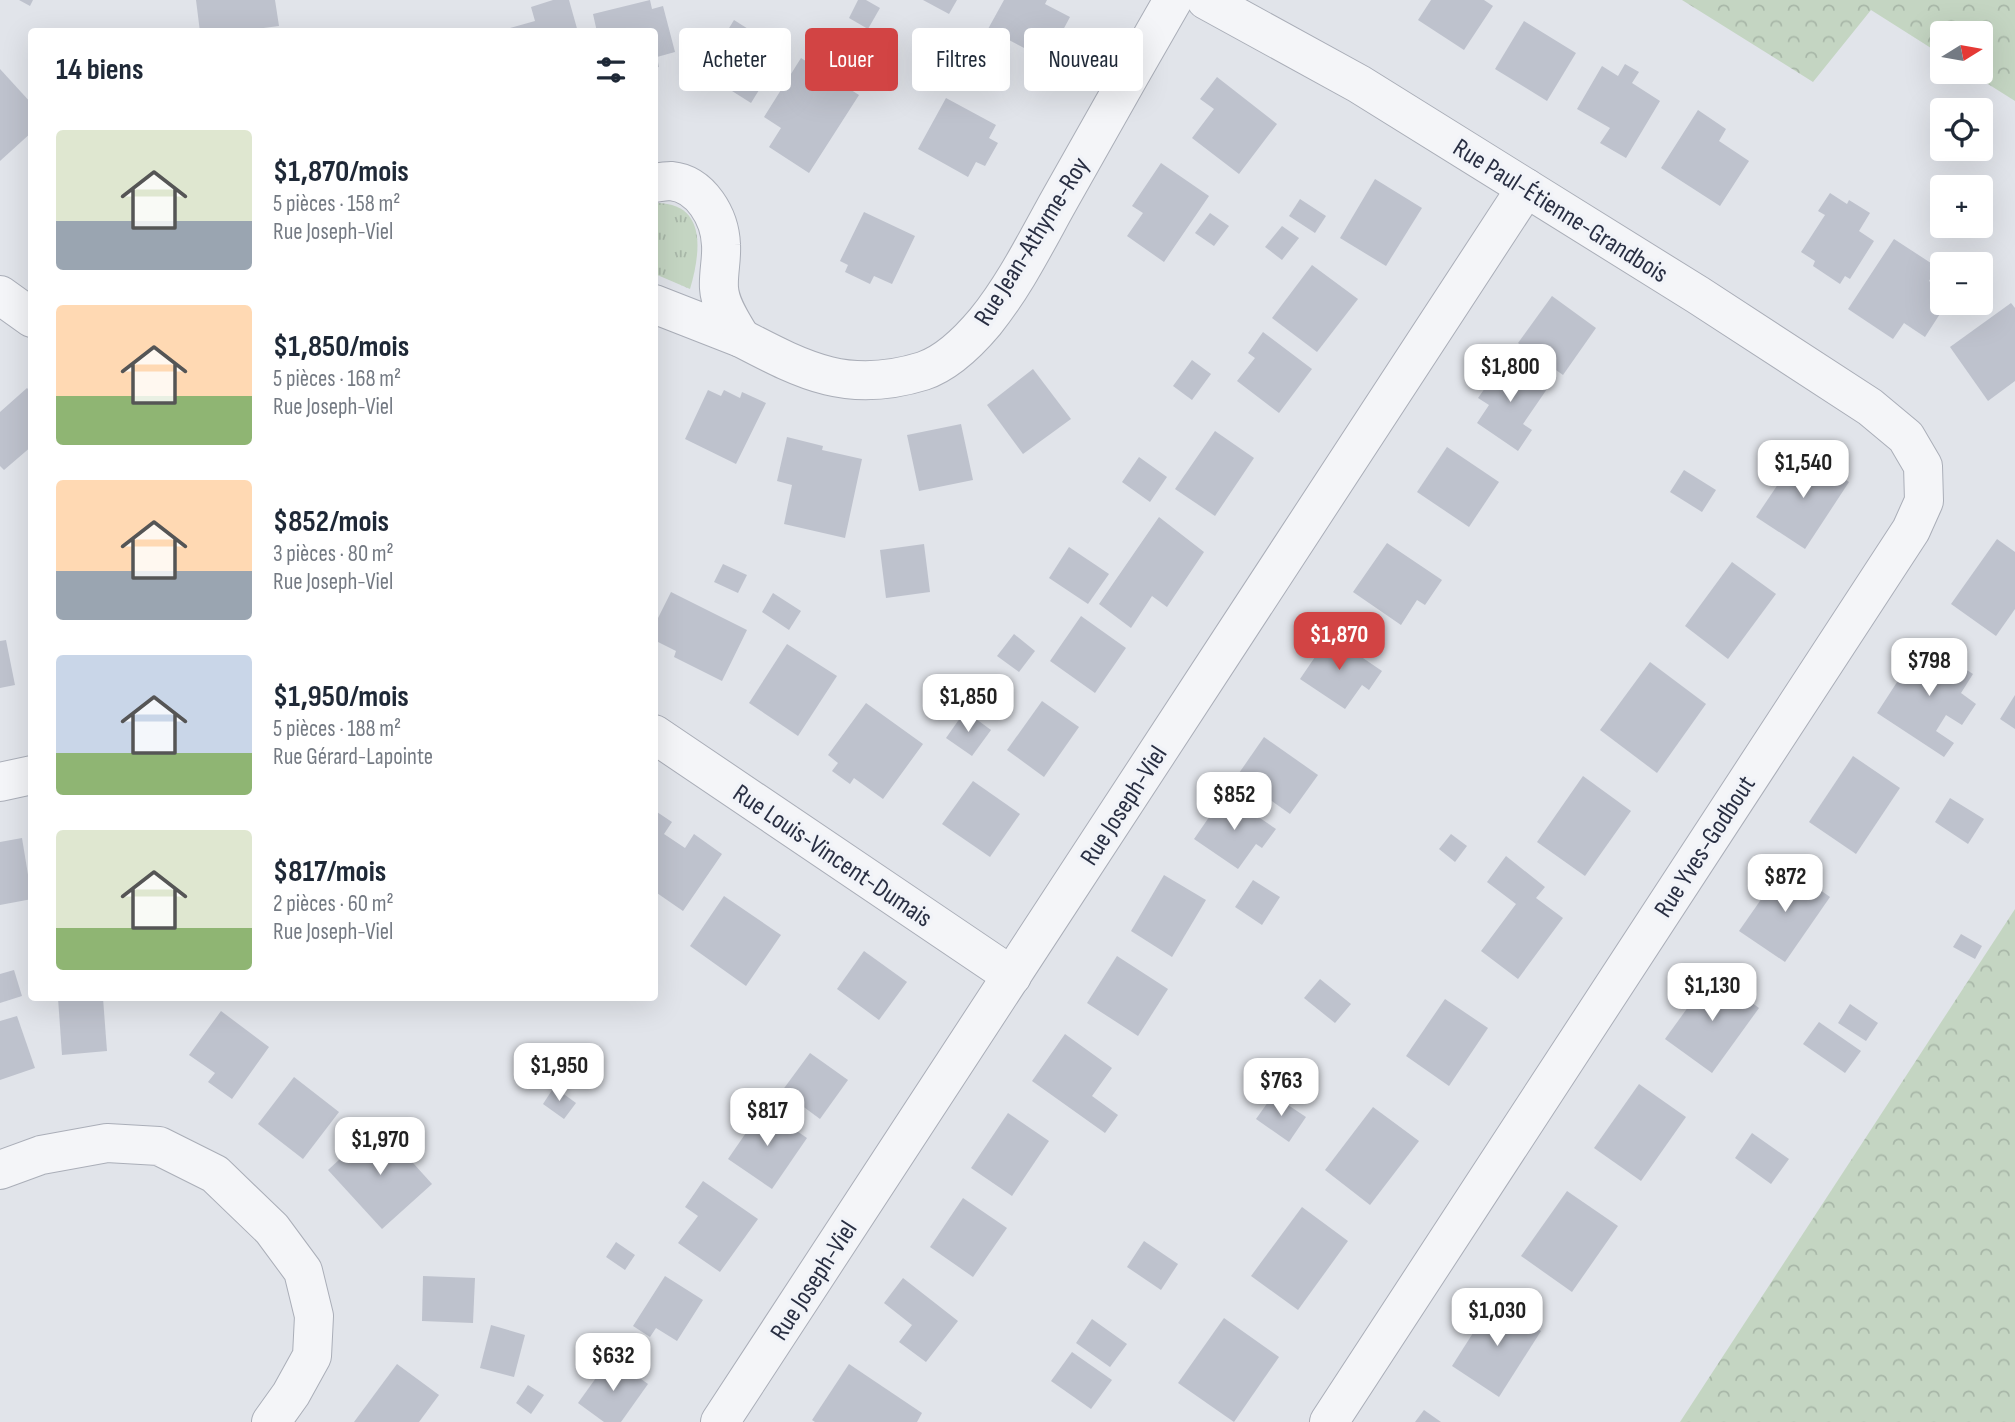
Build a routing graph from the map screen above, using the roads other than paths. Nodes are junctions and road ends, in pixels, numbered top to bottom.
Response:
1 (1173, 0) edge
2 (1206, 0) edge
3 (658, 183) edge
4 (1526, 188) junction
5 (0, 295) edge
6 (658, 306) edge
7 (28, 315) edge
8 (741, 338) junction
9 (1906, 437) joint
10 (658, 737) edge
11 (28, 776) edge
12 (0, 782) edge
13 (1012, 976) junction
14 (0, 1170) edge
15 (271, 1422) edge
16 (720, 1422) edge
17 (1329, 1422) edge

1 - 8 street, Rue Jean-Athyme-Roy
2 - 4 street, Rue Paul-Étienne-Grandbois
3 - 8 street
4 - 9 street, Rue Paul-Étienne-Grandbois
4 - 13 street, Rue Joseph-Viel
5 - 7 street
6 - 8 street, Rue Jean-Athyme-Roy
9 - 17 street, Rue Yves-Godbout
10 - 13 street, Rue Louis-Vincent-Dumais
11 - 12 street
13 - 16 street, Rue Joseph-Viel
14 - 15 street

